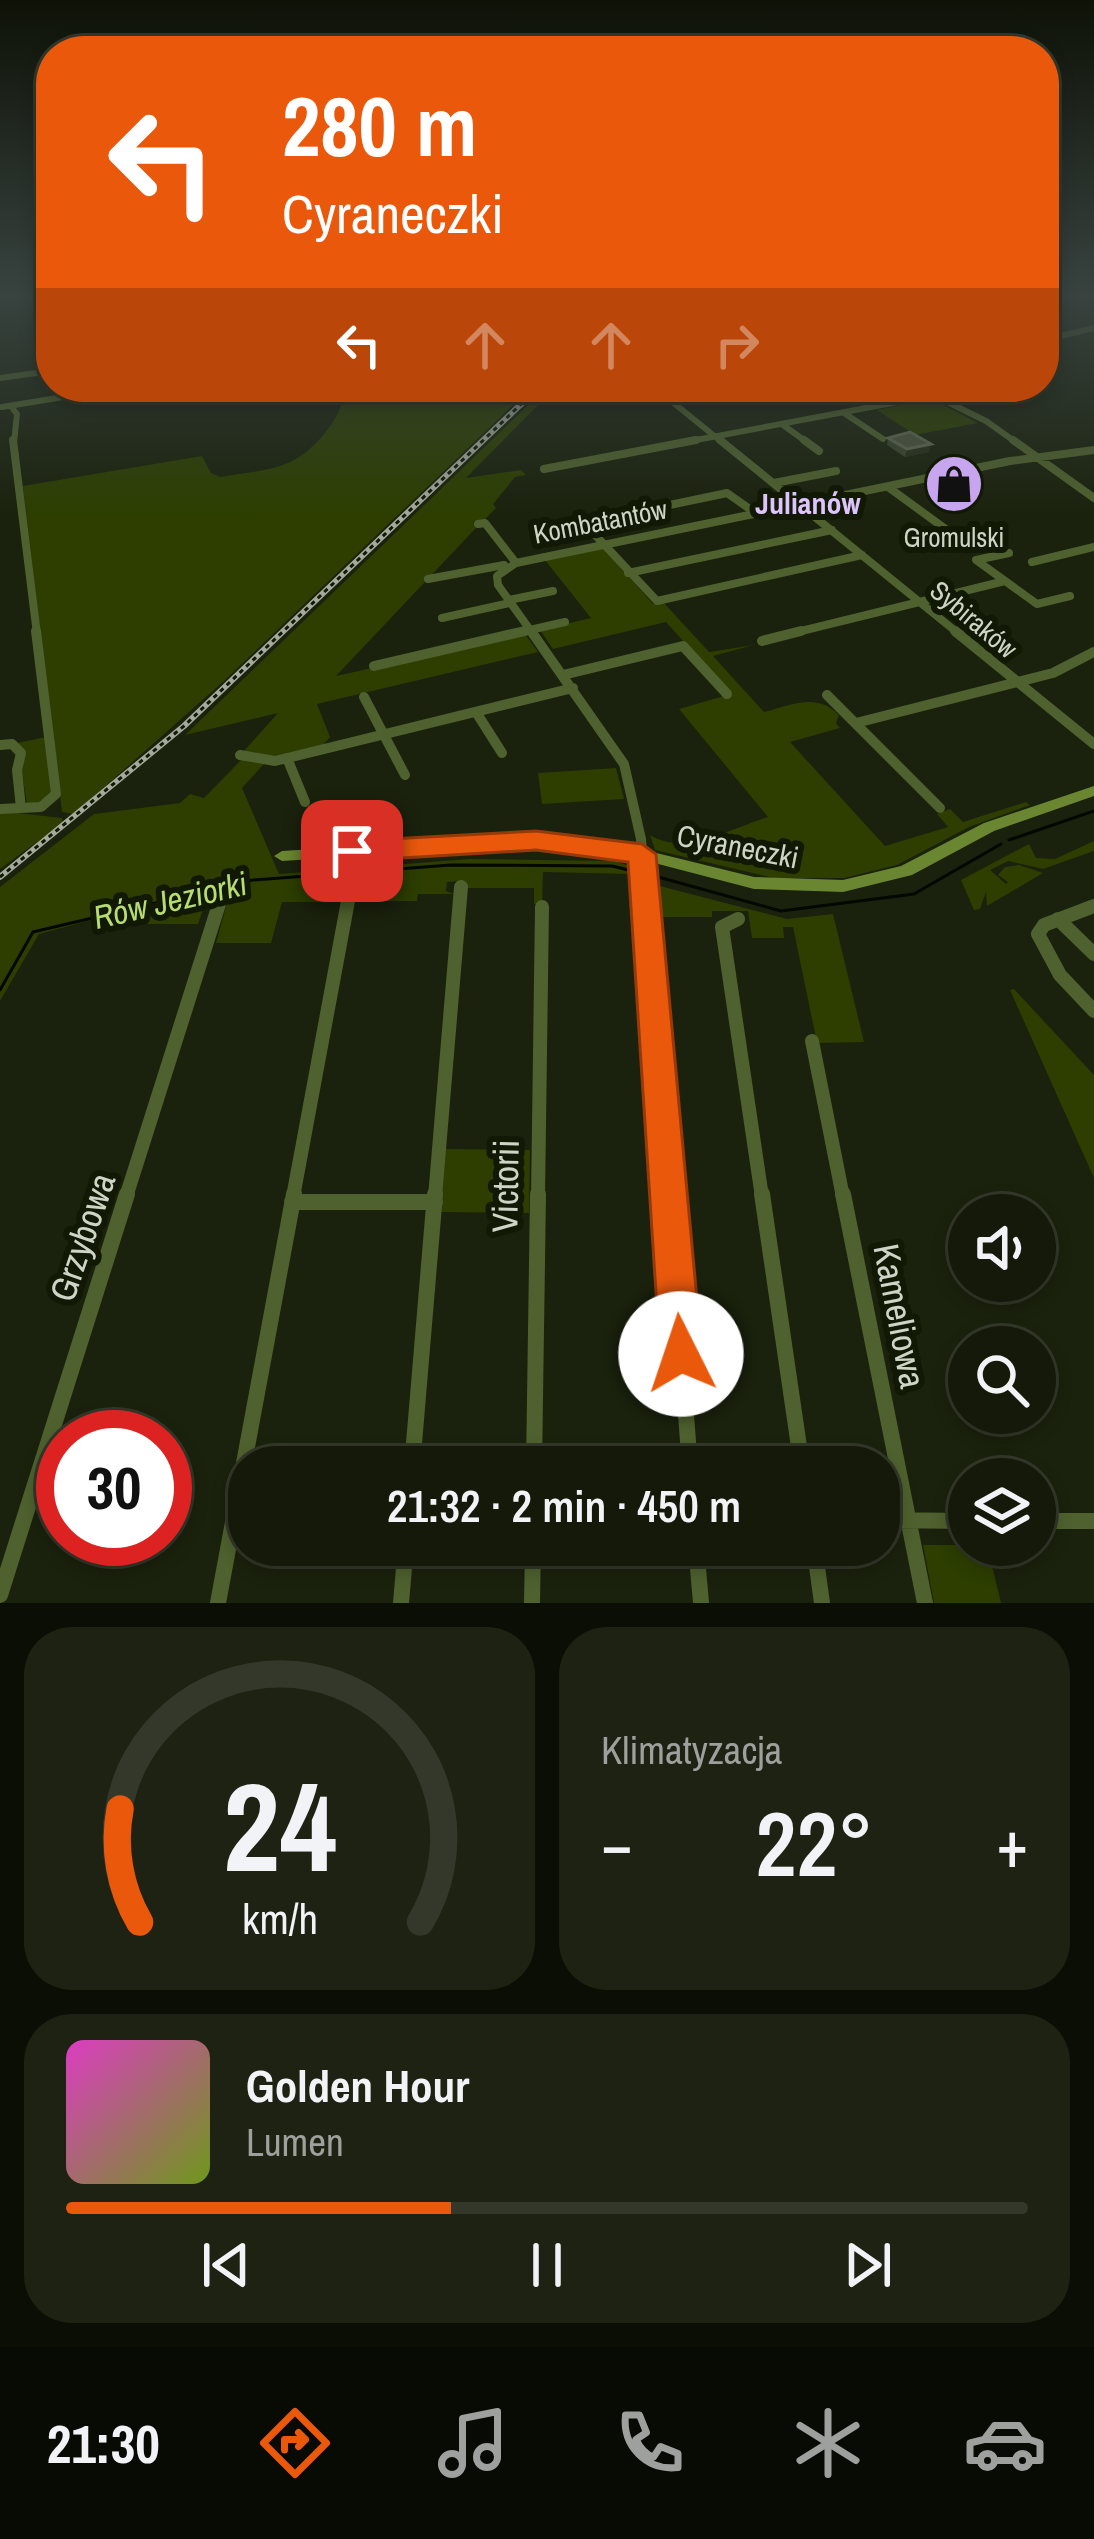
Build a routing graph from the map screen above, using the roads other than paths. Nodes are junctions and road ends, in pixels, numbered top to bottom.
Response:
1 (36, 373) edge
2 (0, 379) edge
3 (672, 402) edge
4 (900, 402) edge
5 (948, 402) edge
6 (7, 405) edge
7 (844, 413) junction
8 (783, 425) junction
9 (715, 437) junction
10 (883, 439) edge
11 (1094, 450) edge
12 (819, 451) dead end
13 (1032, 458) junction
14 (544, 469) dead end
15 (836, 471) dead end
16 (774, 483) junction
17 (888, 488) junction
18 (1094, 498) edge
19 (801, 505) junction
20 (757, 514) junction
21 (478, 524) dead end
22 (832, 530) junction
23 (947, 530) dead end
24 (602, 545) junction
25 (1094, 547) edge
26 (1009, 553) dead end
27 (862, 555) junction
28 (1032, 562) dead end
29 (511, 564) junction
30 (628, 573) junction
31 (1001, 575) junction
32 (428, 579) dead end
33 (553, 591) dead end
34 (1070, 596) dead end
35 (509, 602) junction
36 (921, 602) junction
37 (442, 618) dead end
38 (565, 622) dead end
39 (531, 630) junction
40 (763, 641) dead end
41 (1094, 652) edge
42 (374, 666) dead end
43 (563, 675) junction
44 (1017, 681) junction
45 (573, 688) junction
46 (727, 694) dead end
47 (827, 695) dead end
48 (364, 697) dead end
49 (476, 712) junction
50 (856, 723) junction
51 (384, 734) junction
52 (1094, 744) edge
53 (0, 745) edge
54 (502, 753) dead end
55 (240, 754) dead end
56 (287, 758) junction
57 (405, 775) dead end
58 (1094, 791) edge
59 (305, 802) dead end
60 (0, 808) edge
61 (21, 808) junction
62 (940, 808) dead end
63 (282, 856) dead end
64 (642, 868) junction
65 (460, 887) dead end
66 (221, 898) dead end
67 (348, 901) dead end
68 (1094, 906) edge
69 (542, 907) dead end
70 (738, 919) dead end
71 (1058, 919) junction
72 (1094, 954) edge
73 (1094, 1011) edge
74 (812, 1041) dead end
75 (292, 1202) junction
76 (435, 1202) junction
77 (414, 1446) edge
78 (534, 1446) edge
79 (688, 1446) edge
80 (799, 1446) edge
81 (900, 1521) edge
82 (908, 1521) junction
83 (948, 1521) edge
84 (1056, 1521) edge
85 (1094, 1521) edge
86 (404, 1566) edge
87 (533, 1566) edge
88 (698, 1566) edge
89 (817, 1566) edge
90 (0, 1595) edge
91 (218, 1603) edge
92 (401, 1603) edge
93 (532, 1603) edge
94 (701, 1603) edge
95 (822, 1603) edge
96 (925, 1603) edge

1 - 2 street
3 - 9 street, Sybiraków
4 - 7 street
5 - 13 street
6 - 61 street
7 - 8 street
7 - 10 street
8 - 9 street
8 - 12 street
9 - 14 street
9 - 16 street, Sybiraków
11 - 13 street, Kombatantów
13 - 17 street, Kombatantów
13 - 18 street
15 - 16 street
16 - 19 street, Sybiraków
17 - 19 street, Kombatantów
17 - 23 street
19 - 20 street, Kombatantów
19 - 22 street, Sybiraków
20 - 24 street, Kombatantów
20 - 24 street
21 - 29 street
22 - 27 street, Sybiraków
22 - 30 street
24 - 29 street, Kombatantów
24 - 30 street
25 - 28 street
26 - 31 street
27 - 30 street
27 - 36 street, Sybiraków
29 - 32 street
29 - 35 street, Kombatantów
31 - 34 street
31 - 36 street
33 - 35 street
35 - 37 street
35 - 39 street
36 - 40 street
36 - 44 street, Sybiraków
38 - 39 street
39 - 42 street
39 - 43 street
41 - 44 street
43 - 45 street
43 - 46 street
44 - 50 street
44 - 52 street, Sybiraków
45 - 49 street
45 - 64 street
47 - 50 street
48 - 51 street
49 - 51 street
49 - 54 street
50 - 62 street
51 - 56 street
51 - 57 street
53 - 61 street
55 - 56 street
56 - 59 street
58 - 64 street, Cyraneczki
60 - 61 street
63 - 64 street, Cyraneczki
64 - 79 street
65 - 76 street, Victorii
66 - 90 street, Grzybowa
67 - 75 street
68 - 71 street
69 - 78 street, Victorii
70 - 80 street
71 - 72 street
71 - 73 street
74 - 82 street, Kameliowa
75 - 76 street
75 - 91 street
76 - 77 street, Victorii
81 - 82 street
82 - 83 street
82 - 96 street, Kameliowa
84 - 85 street
86 - 92 street
87 - 93 street
88 - 94 street
89 - 95 street

